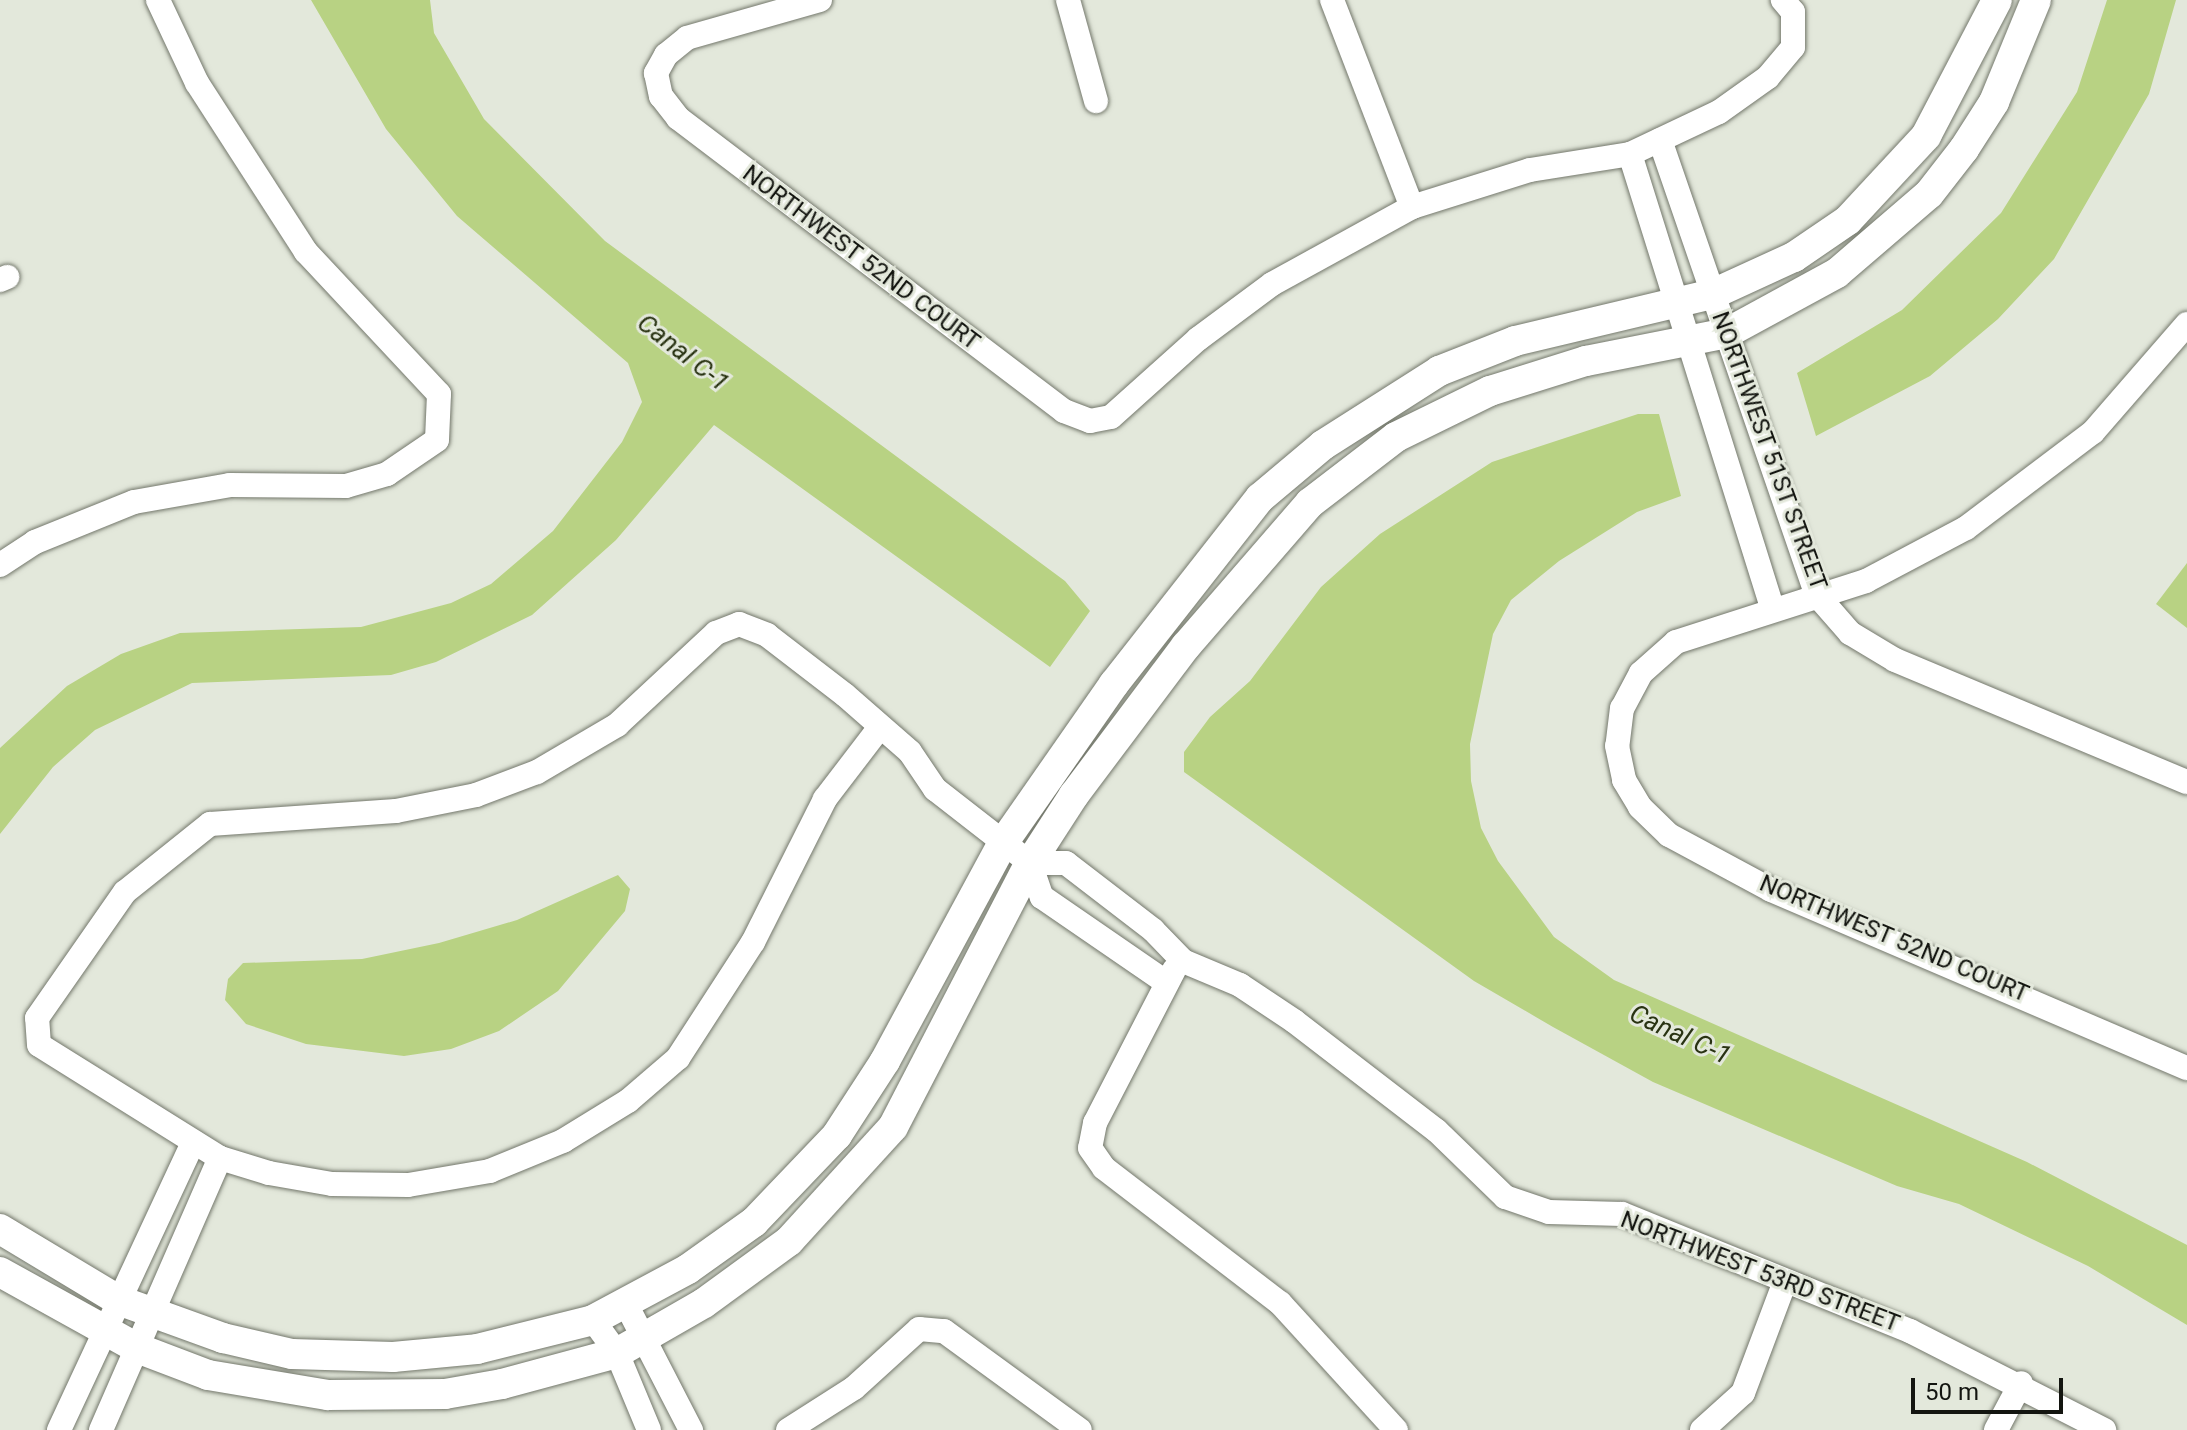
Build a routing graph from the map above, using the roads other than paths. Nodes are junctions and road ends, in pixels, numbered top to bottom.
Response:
1 (158, 0) edge
2 (820, 0) edge
3 (1068, 0) edge
4 (1332, 0) edge
5 (1997, 0) edge
6 (2036, 0) edge
7 (1788, 6) edge
8 (1096, 101) dead end
9 (1660, 140) junction
10 (1630, 154) junction
11 (1412, 207) junction
12 (1713, 294) junction
13 (1675, 306) junction
14 (2187, 324) edge
15 (1727, 333) junction
16 (1687, 346) junction
17 (1770, 461) junction
18 (1731, 478) junction
19 (0, 565) edge
20 (1816, 594) junction
21 (1772, 606) junction
22 (880, 727) junction
23 (2187, 782) edge
24 (1003, 843) junction
25 (1030, 863) junction
26 (1183, 961) junction
27 (1164, 981) junction
28 (2187, 1068) edge
29 (193, 1142) junction
30 (220, 1158) junction
31 (0, 1229) edge
32 (0, 1272) edge
33 (1784, 1284) junction
34 (118, 1300) junction
35 (627, 1306) junction
36 (151, 1313) junction
37 (593, 1320) junction
38 (102, 1333) junction
39 (648, 1337) junction
40 (137, 1348) junction
41 (617, 1353) junction
42 (2021, 1383) junction
43 (59, 1430) edge
44 (101, 1430) edge
45 (649, 1430) edge
46 (691, 1430) edge
47 (788, 1430) edge
48 (1080, 1430) edge
49 (1396, 1430) edge
50 (1702, 1430) edge
51 (1996, 1430) edge
52 (2104, 1430) edge

1 - 19 street
2 - 11 street, NORTHWEST 52ND COURT
3 - 8 street
4 - 11 street
5 - 12 street
6 - 15 street
7 - 9 street
9 - 10 street
9 - 12 street, NORTHWEST 51ST STREET
10 - 11 street
10 - 13 street, NORTHWEST 51ST STREET
12 - 13 street
12 - 15 street, NORTHWEST 51ST STREET
13 - 16 street, NORTHWEST 51ST STREET
13 - 24 street
14 - 20 street
15 - 16 street
15 - 17 street, NORTHWEST 51ST STREET
16 - 18 street, NORTHWEST 51ST STREET
16 - 25 street
17 - 18 street
17 - 20 street, NORTHWEST 51ST STREET
18 - 21 street, NORTHWEST 51ST STREET
20 - 21 street
20 - 23 street, NORTHWEST 51ST STREET
21 - 28 street, NORTHWEST 52ND COURT
22 - 24 street
22 - 29 street
22 - 30 street
24 - 25 street
24 - 35 street
25 - 26 street, NORTHWEST 53RD STREET
25 - 27 street
25 - 39 street
26 - 27 street
26 - 33 street, NORTHWEST 53RD STREET
27 - 49 street
29 - 30 street
29 - 34 street
30 - 36 street
31 - 34 street
32 - 38 street
33 - 42 street, NORTHWEST 53RD STREET
33 - 50 street
34 - 36 street
34 - 38 street
35 - 37 street
35 - 39 street
36 - 37 street
36 - 40 street
37 - 41 street
38 - 40 street
38 - 43 street
39 - 41 street
39 - 46 street
40 - 41 street
40 - 44 street
41 - 45 street
42 - 51 street
42 - 52 street, NORTHWEST 53RD STREET
47 - 48 street

